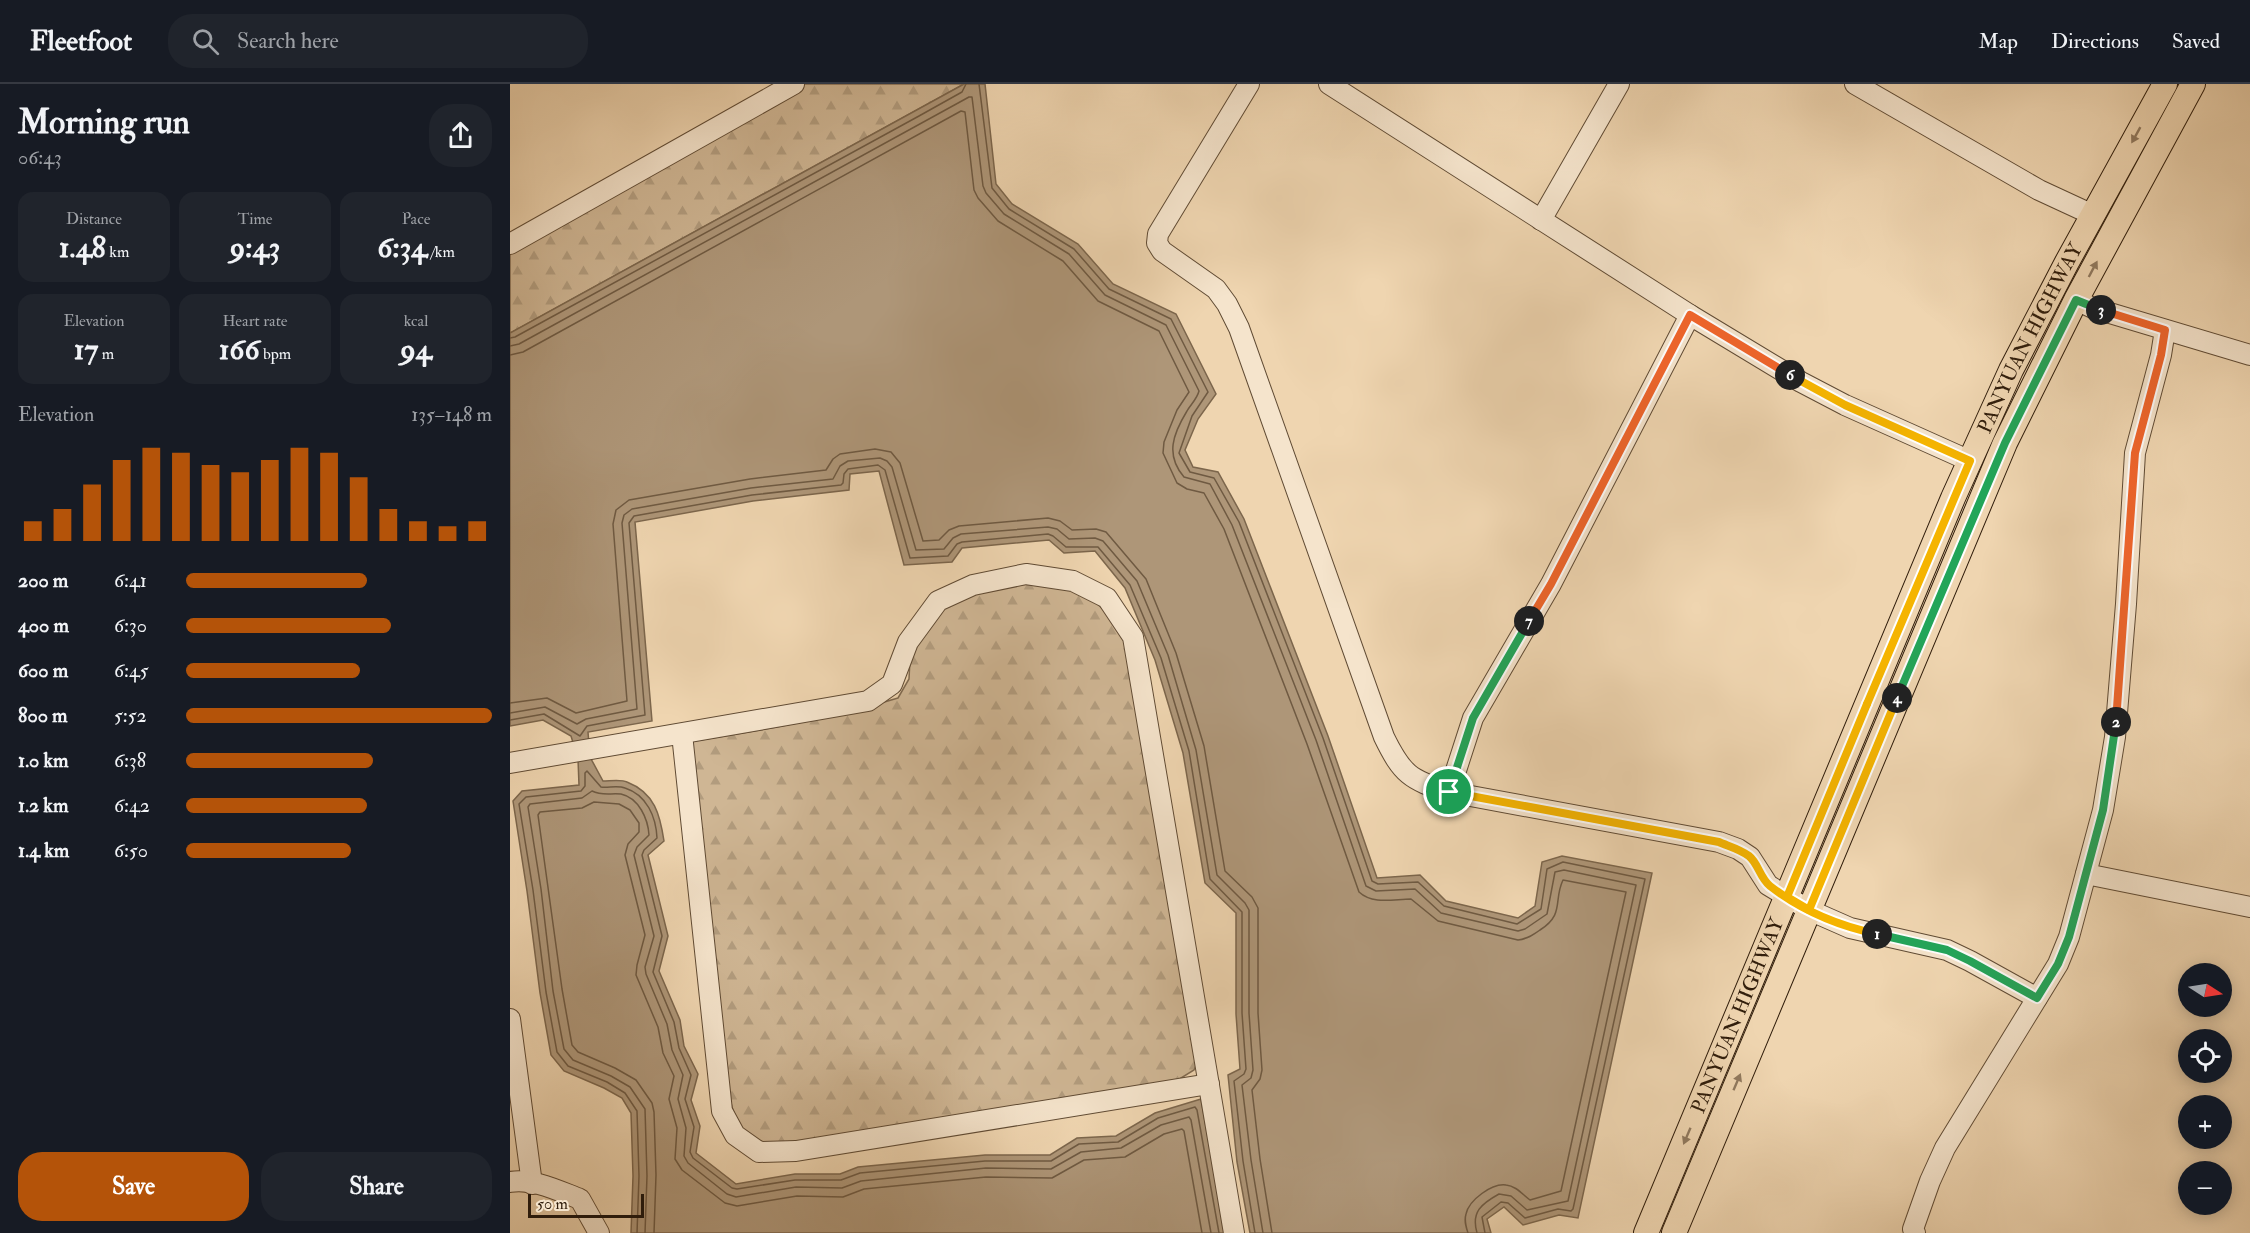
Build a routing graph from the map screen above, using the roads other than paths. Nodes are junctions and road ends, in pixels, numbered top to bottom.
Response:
1 (794, 84) edge
2 (1249, 84) edge
3 (1329, 84) edge
4 (1619, 84) edge
5 (1855, 84) edge
6 (2165, 84) edge
7 (2193, 84) edge
8 (2093, 215) junction
9 (1541, 220) junction
10 (510, 244) edge
11 (2076, 300) junction
12 (1690, 315) junction
13 (2165, 330) junction
14 (2250, 355) edge
15 (1970, 461) junction
16 (682, 734) junction
17 (510, 764) edge
18 (1449, 792) junction
19 (2086, 874) junction
20 (1787, 897) junction
21 (2247, 900) edge
22 (1809, 910) junction
23 (2037, 998) junction
24 (510, 1019) edge
25 (1209, 1084) junction
26 (510, 1182) edge
27 (532, 1184) junction
28 (599, 1233) edge
29 (1234, 1233) edge
30 (1646, 1233) edge
31 (1674, 1233) edge
32 (1916, 1233) edge

1 - 10 street
2 - 18 street
3 - 9 street
4 - 9 street
5 - 8 street
6 -> 8 main road, PANYUAN HIGHWAY
11 -> 7 main road, PANYUAN HIGHWAY
8 - 15 main road, PANYUAN HIGHWAY
9 - 12 street
11 - 13 street
11 - 22 main road, PANYUAN HIGHWAY
12 - 15 street
12 - 18 street
13 - 14 street
13 - 19 street
15 - 20 main road, PANYUAN HIGHWAY
16 - 17 street
16 - 25 street
16 - 25 street
18 - 20 street
19 - 21 street
19 - 23 street
20 - 22 street
20 -> 30 main road, PANYUAN HIGHWAY
22 - 23 street
31 -> 22 main road, PANYUAN HIGHWAY
23 - 32 street
24 - 27 street
25 - 29 street
26 - 27 street
27 - 28 street

